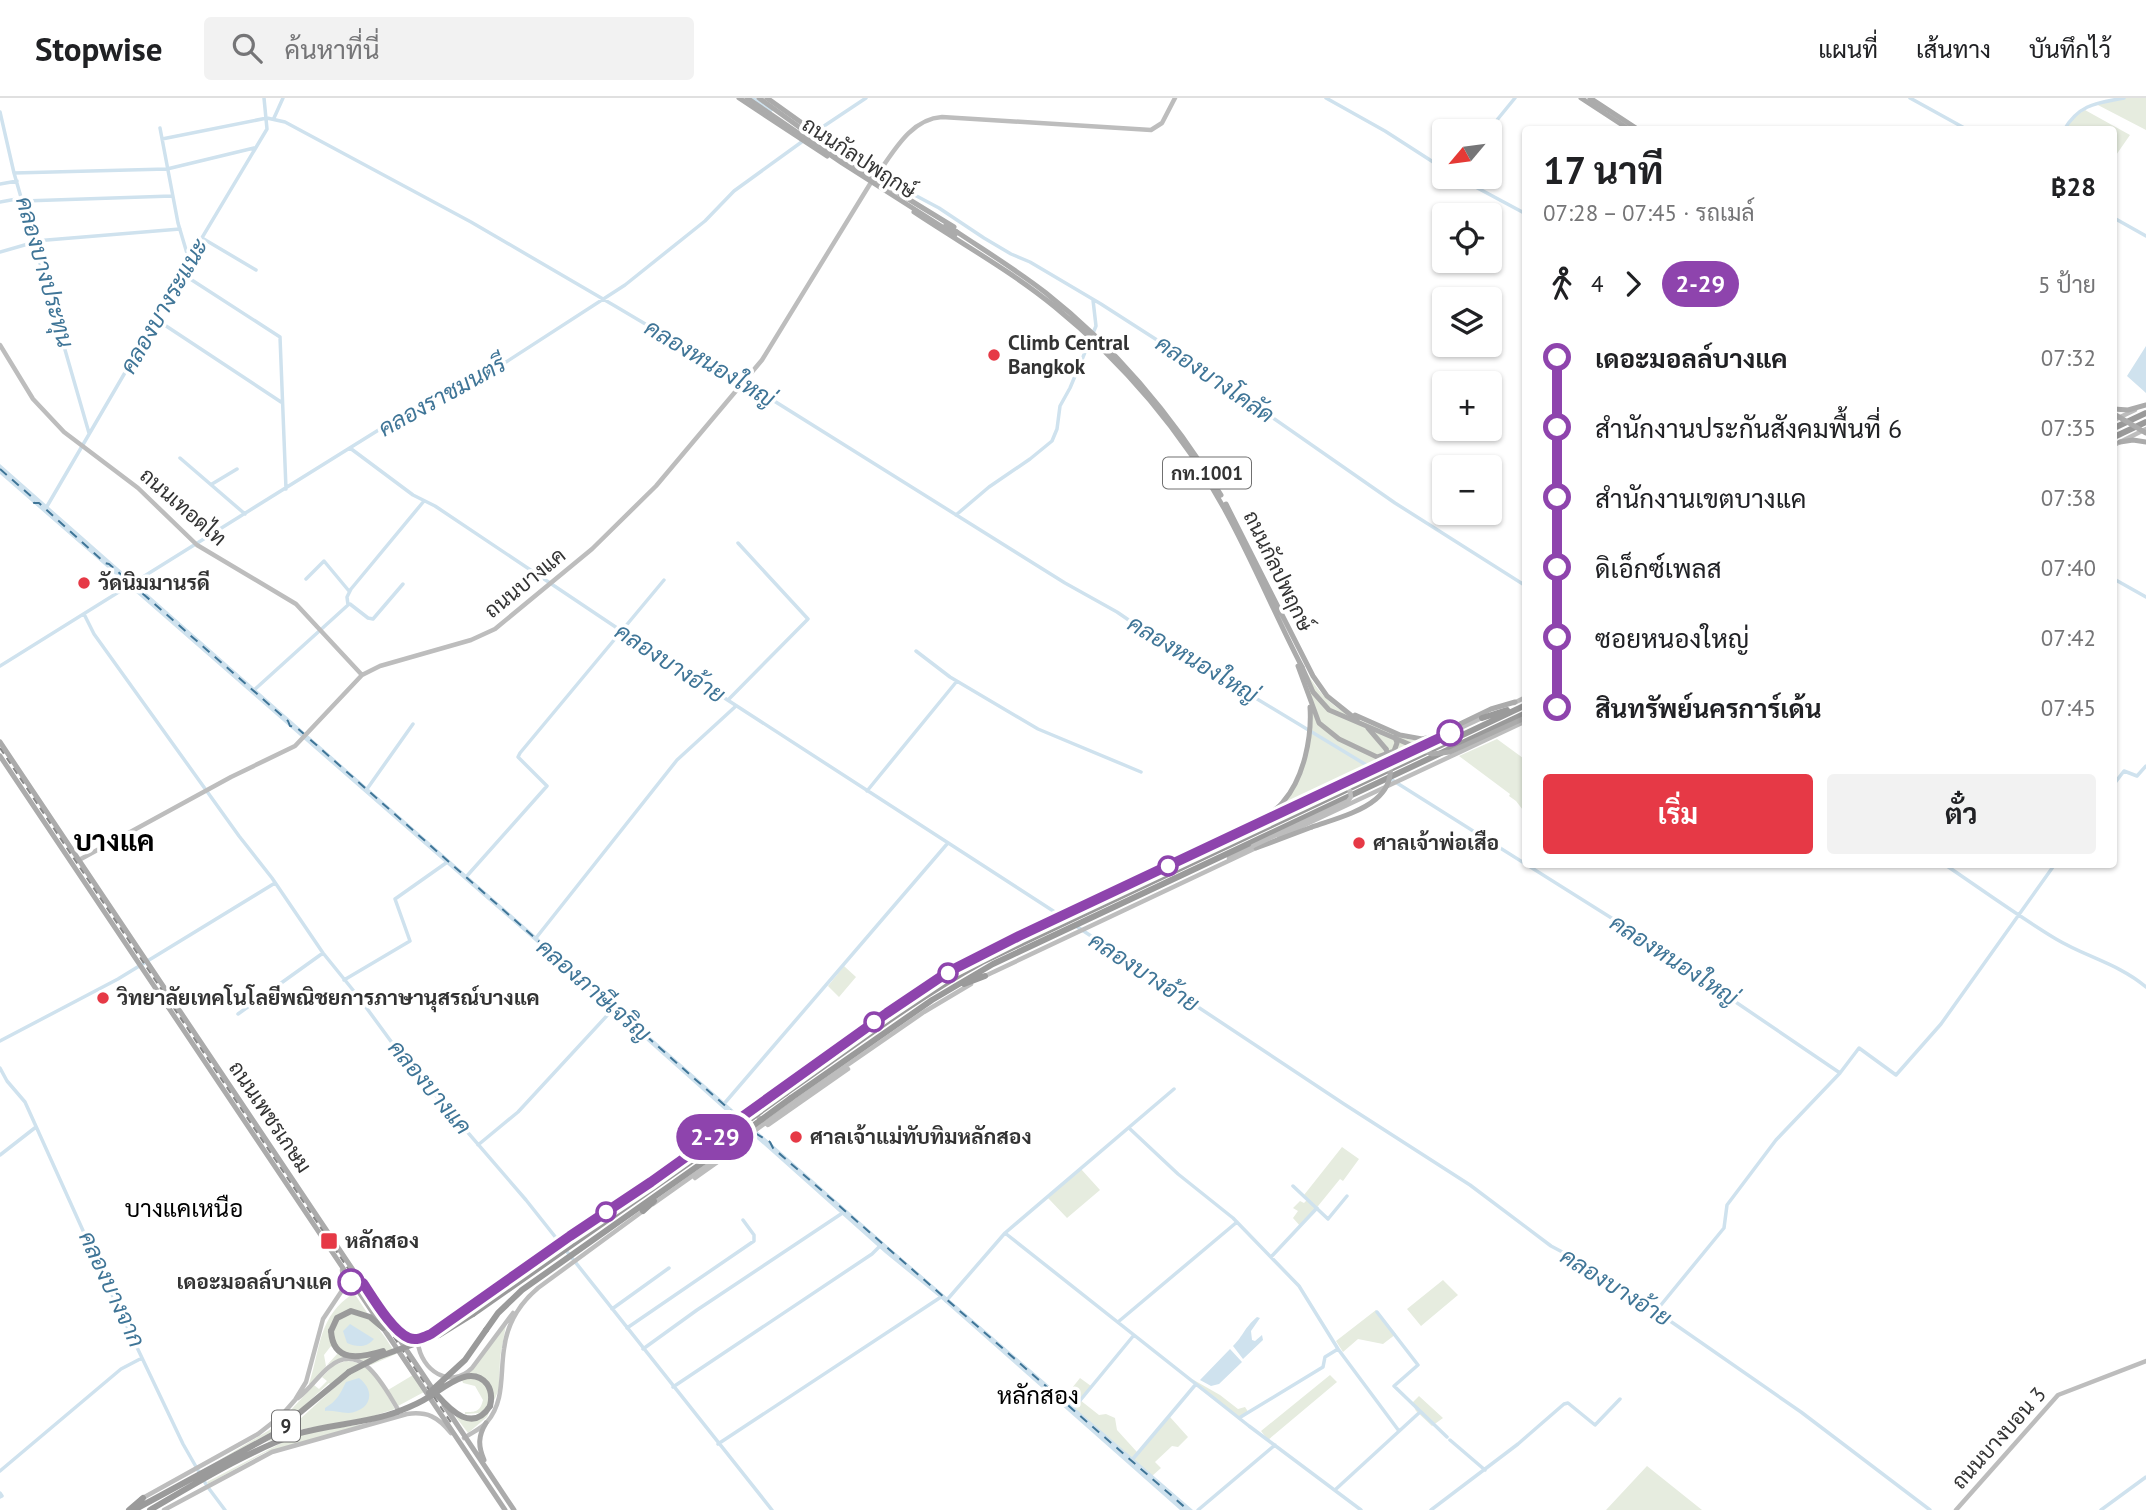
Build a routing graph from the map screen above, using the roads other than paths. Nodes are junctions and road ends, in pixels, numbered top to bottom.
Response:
1 (739, 98) edge
2 (747, 98) edge
3 (759, 98) edge
4 (767, 98) edge
5 (1175, 98) edge
6 (1581, 98) edge
7 (1590, 98) edge
8 (1624, 126) edge
9 (1633, 126) edge
10 (875, 178) junction
11 (926, 209) junction
12 (921, 217) junction
13 (956, 234) junction
14 (1001, 263) junction
15 (1091, 335) junction
16 (0, 345) edge
17 (2146, 405) edge
18 (2146, 413) edge
19 (2117, 414) edge
20 (2117, 414) edge
21 (2117, 417) edge
22 (2146, 422) edge
23 (2117, 427) edge
24 (2146, 435) edge
25 (2117, 440) edge
26 (2117, 441) edge
27 (2117, 441) edge
28 (1288, 640) junction
29 (362, 675) junction
30 (1320, 687) junction
31 (1308, 694) junction
32 (1522, 699) edge
33 (1515, 702) junction
34 (1522, 705) edge
35 (1522, 706) edge
36 (1482, 718) junction
37 (1522, 719) edge
38 (1522, 719) edge
39 (1389, 731) junction
40 (1435, 736) junction
41 (0, 742) edge
42 (0, 756) edge
43 (1398, 767) junction
44 (1368, 780) junction
45 (1247, 828) junction
46 (1255, 847) junction
47 (1206, 849) junction
48 (79, 860) junction
49 (78, 871) junction
50 (1077, 913) junction
51 (1090, 922) junction
52 (1053, 924) junction
53 (1066, 934) junction
54 (1019, 936) junction
55 (143, 962) junction
56 (982, 962) junction
57 (985, 976) junction
58 (945, 992) junction
59 (900, 1012) junction
60 (853, 1038) junction
61 (197, 1044) junction
62 (836, 1049) junction
63 (855, 1060) junction
64 (788, 1096) junction
65 (709, 1153) junction
66 (651, 1182) junction
67 (668, 1187) junction
68 (639, 1190) junction
69 (660, 1199) junction
70 (643, 1211) junction
71 (611, 1217) junction
72 (578, 1245) junction
73 (336, 1256) junction
74 (554, 1257) junction
75 (353, 1282) junction
76 (363, 1283) junction
77 (334, 1302) junction
78 (523, 1302) junction
79 (383, 1312) junction
80 (383, 1328) junction
81 (417, 1342) junction
82 (422, 1357) junction
83 (415, 1361) junction
84 (2146, 1361) edge
85 (437, 1395) junction
86 (295, 1401) junction
87 (446, 1408) junction
88 (440, 1412) junction
89 (399, 1414) junction
90 (486, 1423) junction
91 (465, 1437) junction
92 (457, 1438) junction
93 (470, 1444) junction
94 (466, 1451) junction
95 (215, 1470) junction
96 (492, 1477) junction
97 (187, 1486) junction
98 (143, 1498) junction
99 (122, 1510) edge
100 (131, 1510) edge
101 (149, 1510) edge
102 (164, 1510) edge
103 (505, 1510) edge
104 (514, 1510) edge
105 (1956, 1510) edge

1 - 10 main road, ถนนกัลปพฤกษ์ / กท.1001, bridge
2 - 13 main road, ถนนกัลปพฤกษ์ / กท.1001, bridge
3 - 13 main road, ถนนกัลปพฤกษ์ / กท.1001, bridge
4 - 10 main road, ถนนกัลปพฤกษ์ / กท.1001, bridge
5 - 10 main road, ถนนบางแค
6 - 8 main road
7 - 9 main road
10 - 11 main road, ถนนกัลปพฤกษ์ / กท.1001
10 - 12 main road, ถนนกัลปพฤกษ์ / กท.1001
10 - 29 main road, ถนนบางแค
11 - 12 main road
11 - 14 main road, ถนนกัลปพฤกษ์ / กท.1001
12 - 14 main road, ถนนกัลปพฤกษ์ / กท.1001
13 - 14 main road, ถนนกัลปพฤกษ์ / กท.1001
14 - 15 main road, ถนนกัลปพฤกษ์ / กท.1001
15 - 28 main road, ถนนกัลปพฤกษ์ / กท.1001
15 - 30 main road, ถนนกัลปพฤกษ์ / กท.1001
16 - 29 main road, ถนนเทอดไท
17 - 19 main road
17 - 20 main road
18 - 23 highway
21 - 24 main road, bridge
22 - 25 highway
24 - 26 main road
24 - 27 main road
28 - 31 main road
28 - 37 main road, bridge
29 - 48 main road, ถนนบางแค
30 - 39 main road
30 - 46 main road, bridge
31 - 39 main road
31 - 45 main road
32 - 33 main road
33 - 36 main road
33 - 40 main road
34 - 36 highway
35 - 43 highway, 9
36 - 43 main road
38 - 43 highway, 9
39 - 40 main road
40 - 43 main road
41 - 48 main road, ถนนเพชรเกษม
42 - 49 main road, ถนนเพชรเกษม
43 - 44 highway, 9
43 - 44 main road
43 - 46 main road
44 - 45 main road
44 - 50 highway, 9
44 - 51 highway, 9
45 - 47 main road
46 - 47 main road, bridge
46 - 51 main road
47 - 50 main road
48 - 49 main road
48 - 55 main road, ถนนเพชรเกษม
49 - 55 main road, ถนนเพชรเกษม
50 - 52 highway, 9
51 - 53 highway, 9
52 - 54 main road
52 - 56 highway, 9
53 - 57 main road
53 - 58 highway, 9
54 - 56 highway
54 - 60 main road
55 - 61 main road, ถนนเพชรเกษม
56 - 59 highway, 9
57 - 58 highway
57 - 63 main road
58 - 64 highway, 9
59 - 60 highway
59 - 64 highway, 9
60 - 62 main road
61 - 73 main road, ถนนเพชรเกษม
61 - 76 main road, ถนนเพชรเกษม
62 - 63 main road
62 - 64 main road
63 - 64 main road
64 - 65 highway, 9, bridge
64 - 65 main road, bridge
65 - 66 main road
65 - 67 highway, 9
65 - 69 main road
65 - 71 highway, 9
66 - 68 main road
66 - 71 highway
67 - 70 highway
67 - 72 highway, 9
68 - 69 main road
68 - 74 main road
69 - 70 main road
70 - 78 main road
71 - 72 highway, 9
72 - 74 highway, 9
73 - 75 main road, ถนนเพชรเกษม
73 - 77 main road
74 - 81 main road
74 - 81 highway, 9, bridge
74 - 89 highway, 9, bridge
75 - 76 main road
75 - 77 main road
75 - 80 main road, ถนนเพชรเกษม
76 - 79 main road, ถนนเพชรเกษม
77 - 86 main road
78 - 82 main road
78 - 90 main road
79 - 81 main road
79 - 83 main road, ถนนเพชรเกษม
80 - 81 highway, bridge
80 - 88 main road, ถนนเพชรเกษม
81 - 82 main road
81 - 95 highway, 9, bridge
82 - 83 main road
83 - 85 main road, ถนนเพชรเกษม
84 - 105 main road, ถนนบางบอน 3
85 - 87 main road, ถนนเพชรเกษม
85 - 89 highway, bridge
86 - 89 main road
86 - 95 main road
87 - 88 main road
87 - 91 main road, ถนนเพชรเกษม
88 - 92 main road, ถนนเพชรเกษม
89 - 92 main road
89 - 95 main road
89 - 95 highway, 9
90 - 91 main road
90 - 96 main road
91 - 92 main road
91 - 93 main road, ถนนเพชรเกษม
92 - 94 main road, ถนนเพชรเกษม
93 - 94 main road
93 - 96 main road, ถนนเพชรเกษม
94 - 103 main road, ถนนเพชรเกษม
95 - 97 highway, 9
95 - 97 main road
96 - 104 main road, ถนนเพชรเกษม
97 - 98 main road
97 - 100 highway, 9
97 - 101 highway, 9
97 - 102 main road
98 - 99 main road
98 - 100 highway

